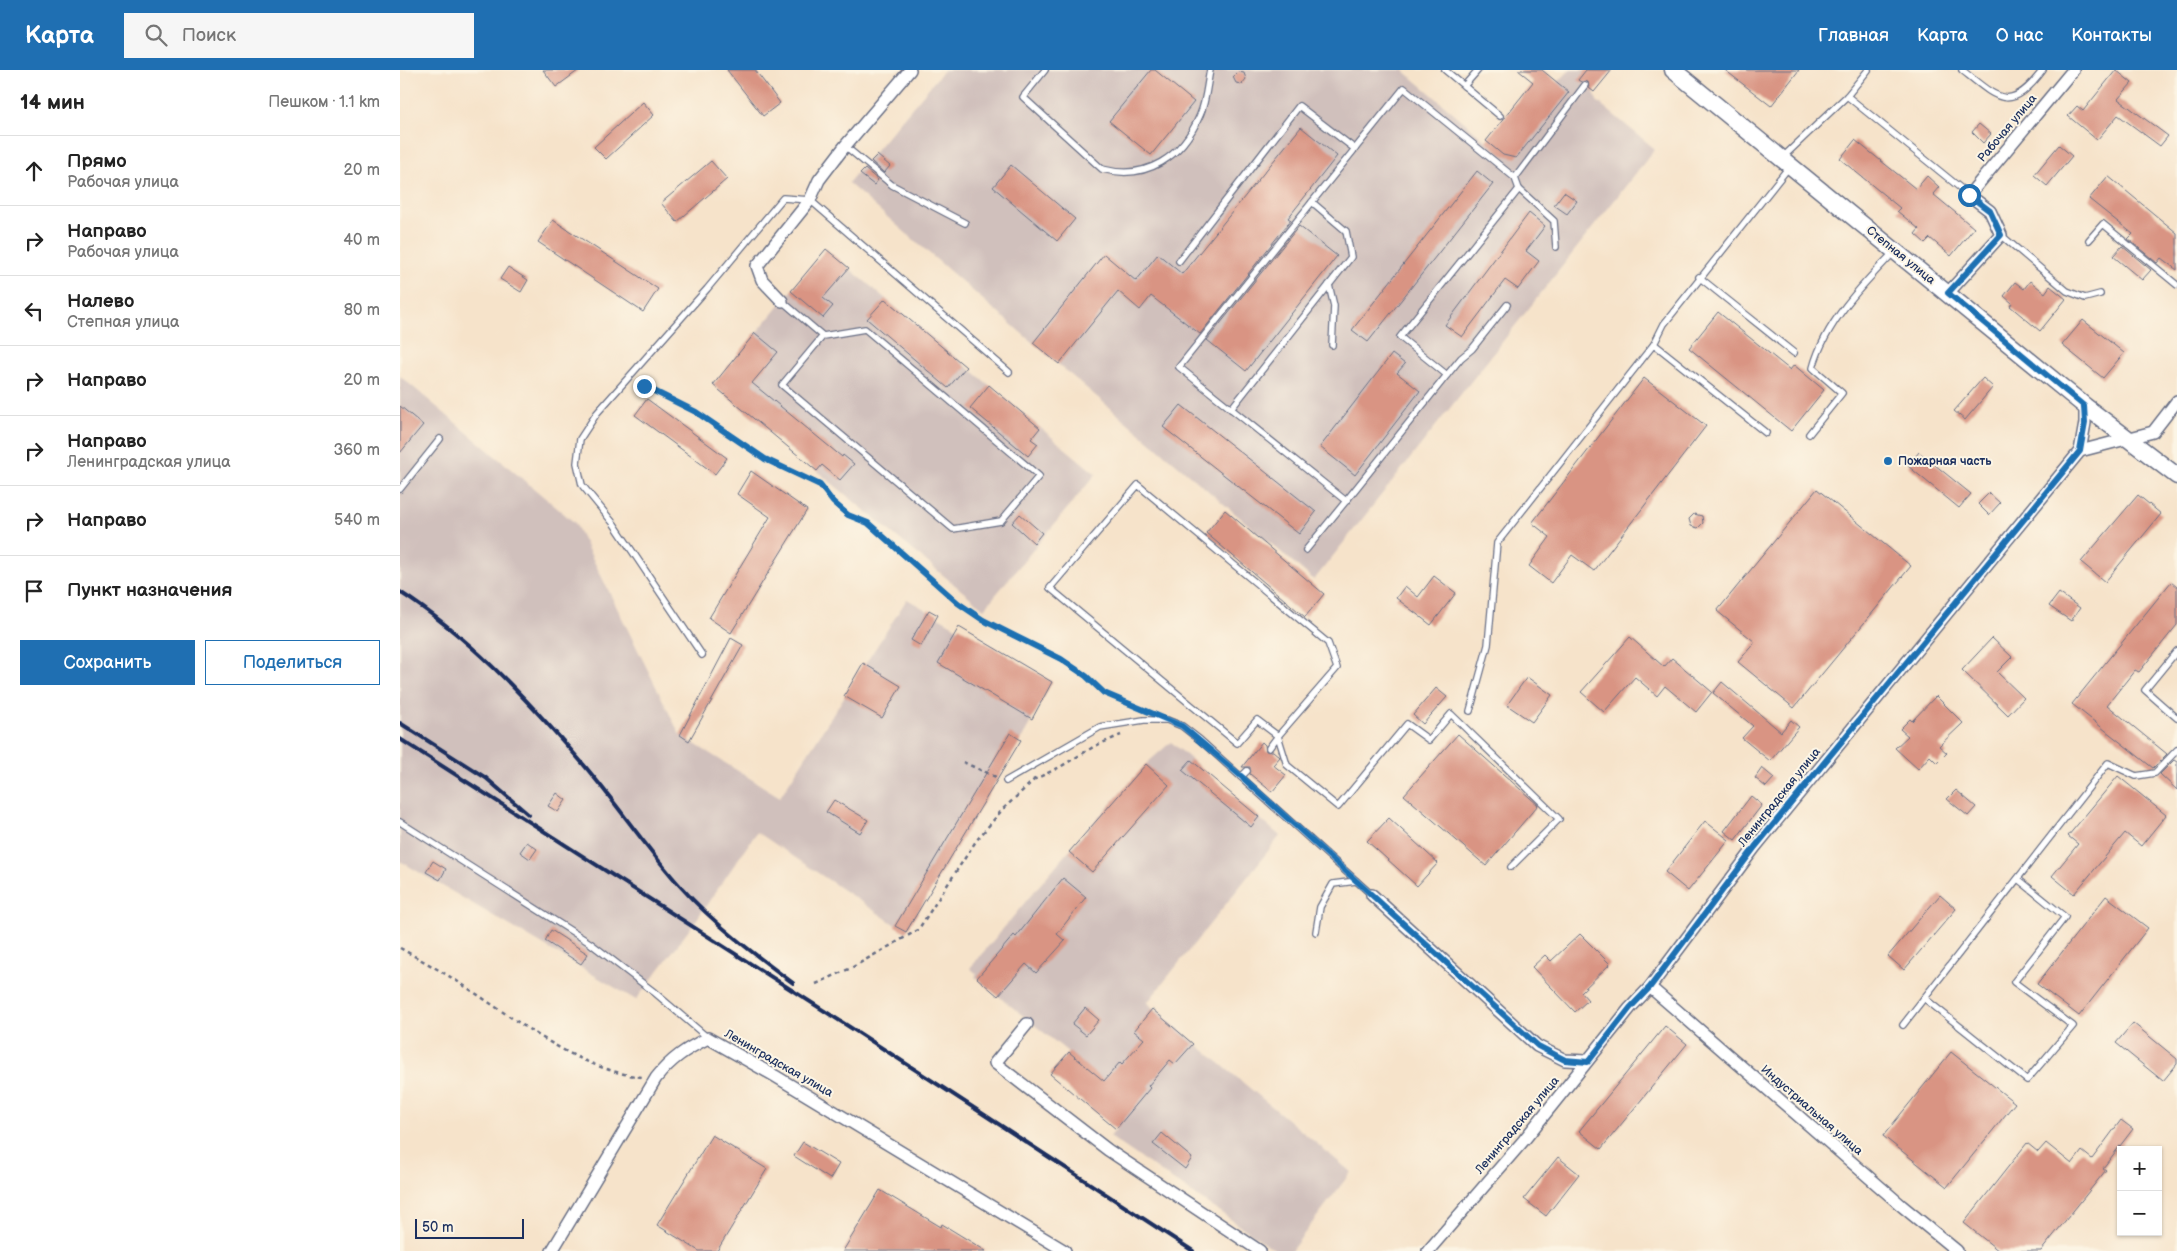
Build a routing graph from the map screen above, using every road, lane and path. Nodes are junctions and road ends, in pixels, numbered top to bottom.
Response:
1 (910, 70) edge
2 (1045, 70) edge
3 (1210, 70) edge
4 (1445, 70) edge
5 (1478, 70) edge
6 (1673, 70) edge
7 (1868, 70) edge
8 (1962, 70) edge
9 (2043, 70) edge
10 (2073, 70) edge
11 (1585, 85) dead end
12 (1464, 86) junction
13 (1847, 96) junction
14 (1500, 116) dead end
15 (845, 146) junction
16 (1355, 149) junction
17 (1786, 162) junction
18 (1516, 178) junction
19 (1519, 189) junction
20 (1969, 195) junction
21 (810, 200) junction
22 (1312, 202) junction
23 (965, 223) dead end
24 (2001, 235) junction
25 (2089, 240) dead end
26 (1556, 247) dead end
27 (1896, 250) junction
28 (1180, 261) dead end
29 (1699, 277) junction
30 (2177, 284) edge
31 (1329, 285) junction
32 (1948, 293) junction
33 (2100, 294) dead end
34 (782, 301) joint
35 (1507, 305) dead end
36 (823, 336) junction
37 (1654, 344) junction
38 (1332, 345) dead end
39 (1794, 353) dead end
40 (1009, 372) dead end
41 (1446, 375) junction
42 (624, 384) junction
43 (2177, 401) edge
44 (2084, 406) junction
45 (1231, 409) junction
46 (1766, 433) dead end
47 (1809, 434) dead end
48 (2127, 438) junction
49 (440, 439) dead end
50 (2080, 451) junction
51 (2177, 476) edge
52 (400, 489) edge
53 (1346, 501) junction
54 (1306, 550) dead end
55 (2177, 651) edge
56 (702, 655) dead end
57 (1144, 710) dead end
58 (1470, 711) dead end
59 (2177, 718) edge
60 (1278, 736) junction
61 (1269, 748) dead end
62 (2177, 750) edge
63 (1247, 772) dead end
64 (1242, 777) junction
65 (1034, 780) dead end
66 (1006, 781) dead end
67 (400, 822) edge
68 (1511, 867) dead end
69 (2018, 879) junction
70 (1356, 881) junction
71 (1372, 895) joint
72 (1316, 932) dead end
73 (400, 948) edge
74 (816, 984) dead end
75 (1650, 987) junction
76 (1924, 998) junction
77 (1027, 1024) dead end
78 (1903, 1025) dead end
79 (708, 1038) junction
80 (1588, 1062) junction
81 (656, 1078) junction
82 (552, 1251) edge
83 (1066, 1251) edge
84 (1260, 1251) edge
85 (1428, 1251) edge
86 (1957, 1251) edge

1 - 15 street
2 - 3 lane
4 - 12 lane
5 - 12 lane
6 - 17 street, Степная улица
7 - 13 lane
8 - 9 lane
10 - 20 street, Рабочая улица
11 - 18 lane
12 - 14 lane
13 - 17 lane
13 - 20 lane
15 - 21 street
15 - 23 lane
16 - 18 lane
16 - 22 lane
16 - 28 lane
17 - 27 street, Степная улица
17 - 29 lane
18 - 19 lane
19 - 26 lane
19 - 41 lane
20 - 24 street
21 - 34 street
21 - 40 lane
21 - 42 lane
22 - 31 lane
22 - 45 lane
24 - 32 street
24 - 33 lane
25 - 30 lane
27 - 32 street, Степная улица
27 - 47 lane
29 - 37 lane
29 - 39 lane
31 - 38 lane
31 - 45 lane
32 - 44 street, Степная улица
34 - 36 lane
35 - 41 lane
36 - 36 lane
37 - 46 lane
37 - 58 lane
41 - 53 lane
42 - 56 lane
42 - 57 path
43 - 48 street
44 - 48 street, Степная улица
44 - 50 street
45 - 53 lane
48 - 50 street
48 - 51 street, Степная улица
49 - 52 lane
50 - 75 street, Ленинградская улица
53 - 54 lane
55 - 59 lane
60 - 60 lane
60 - 61 lane
60 - 68 lane
62 - 69 lane
63 - 64 lane
64 - 66 lane
64 - 70 lane
65 - 74 path
67 - 79 lane
69 - 76 lane
69 - 76 lane
70 - 71 lane
70 - 72 lane
71 - 80 street
73 - 81 path
75 - 80 street, Ленинградская улица
75 - 86 street, Индустриальная улица
76 - 78 lane
77 - 84 street
79 - 81 street, Ленинградская улица
79 - 83 street, Ленинградская улица
80 - 85 street, Ленинградская улица
81 - 82 street, Ленинградская улица

